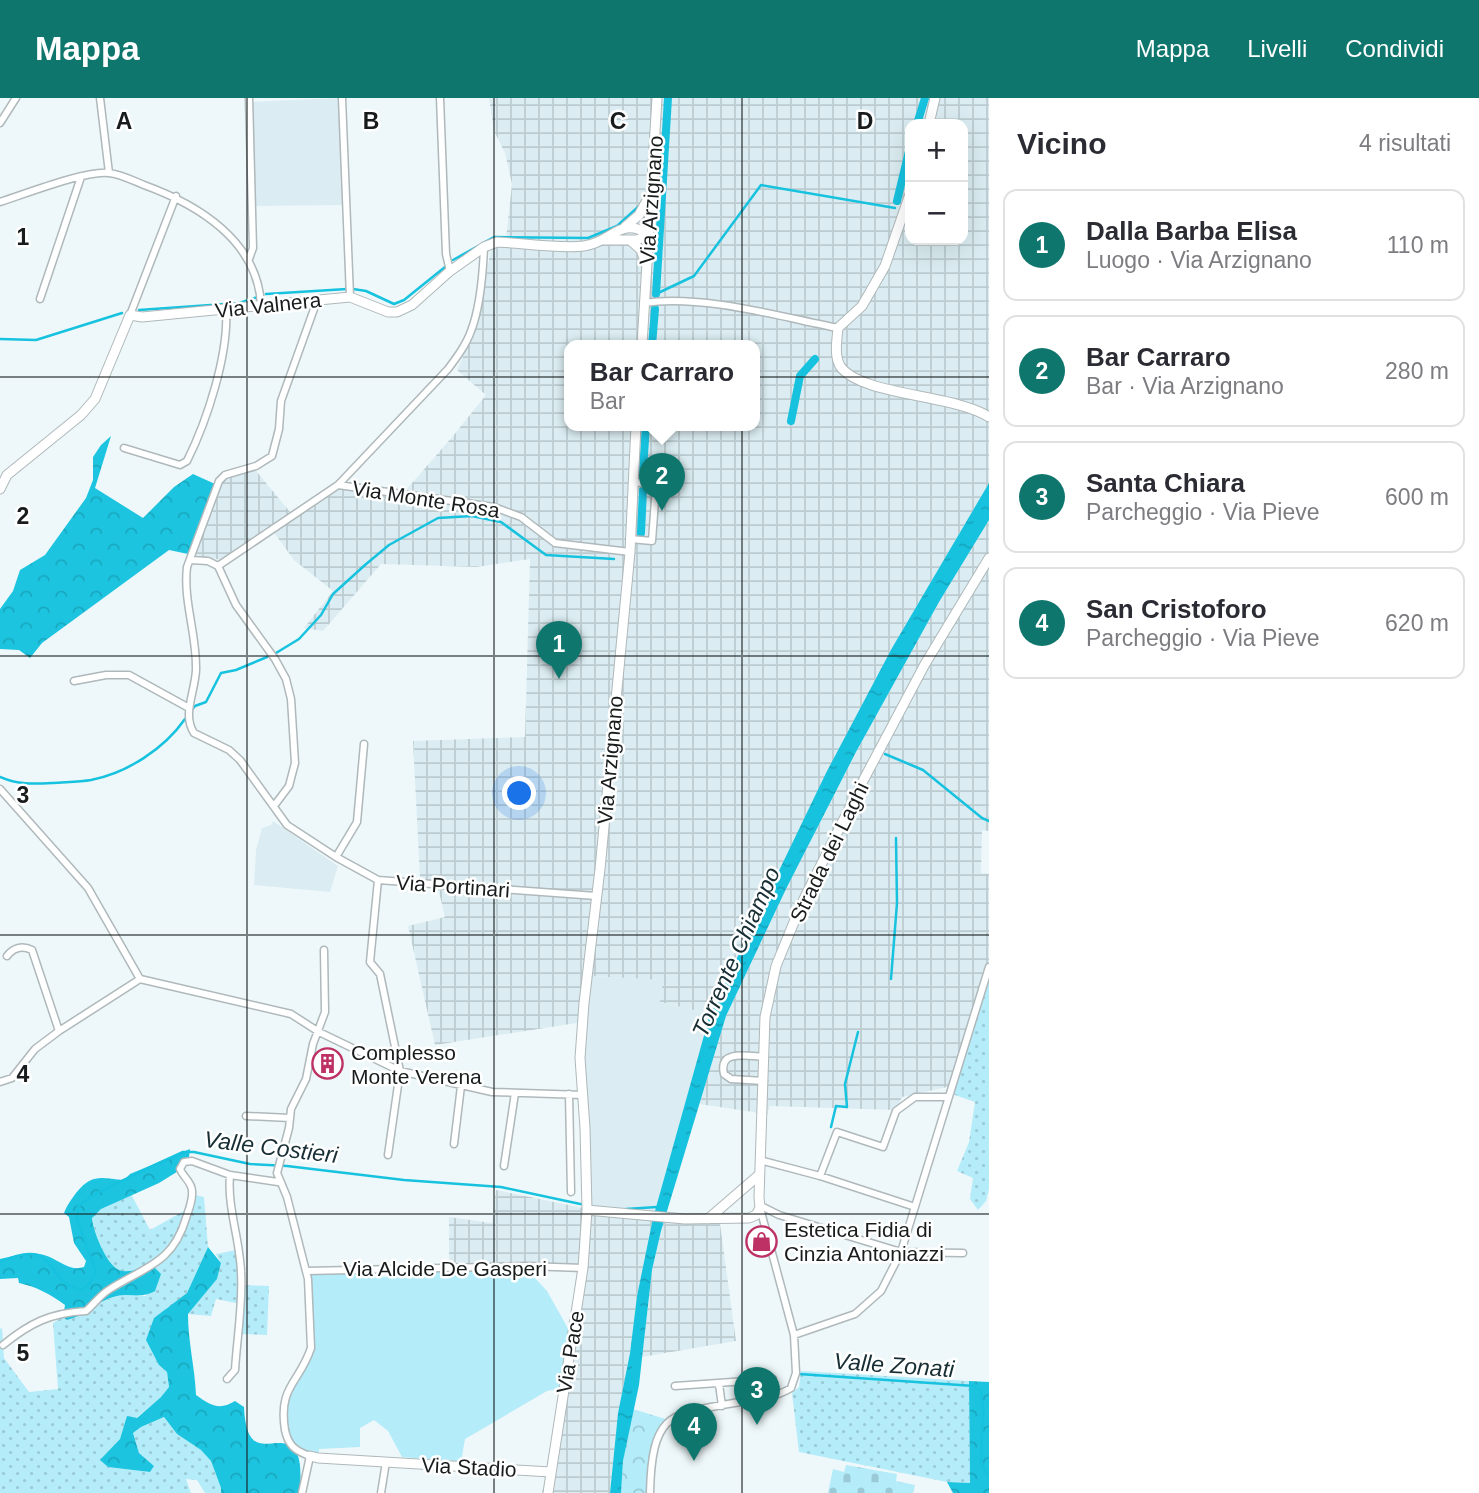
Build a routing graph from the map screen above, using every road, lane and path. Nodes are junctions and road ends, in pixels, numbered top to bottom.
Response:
1 (16, 98) edge
2 (100, 98) edge
3 (249, 98) edge
4 (342, 98) edge
5 (440, 98) edge
6 (657, 98) edge
7 (935, 98) edge
8 (930, 119) edge
9 (0, 123) edge
10 (109, 173) junction
11 (81, 177) junction
12 (652, 190) junction
13 (176, 196) junction
14 (0, 202) edge
15 (905, 208) edge
16 (625, 228) junction
17 (649, 234) junction
18 (603, 240) junction
19 (631, 241) junction
20 (484, 247) junction
21 (248, 259) junction
22 (647, 270) junction
23 (450, 271) junction
24 (350, 297) junction
25 (40, 299) dead end
26 (315, 299) junction
27 (644, 303) junction
28 (261, 304) junction
29 (226, 309) junction
30 (130, 315) junction
31 (838, 328) junction
32 (642, 340) edge
33 (989, 416) edge
34 (636, 431) edge
35 (124, 449) dead end
36 (633, 481) junction
37 (338, 485) junction
38 (0, 489) edge
39 (630, 539) junction
40 (630, 552) junction
41 (989, 558) edge
42 (190, 560) junction
43 (218, 566) junction
44 (74, 681) dead end
45 (189, 708) junction
46 (364, 744) dead end
47 (0, 789) edge
48 (274, 806) junction
49 (336, 857) junction
50 (378, 880) junction
51 (596, 896) junction
52 (324, 950) dead end
53 (7, 956) dead end
54 (989, 967) edge
55 (141, 979) junction
56 (59, 1031) junction
57 (319, 1032) junction
58 (764, 1057) junction
59 (400, 1071) junction
60 (764, 1081) junction
61 (0, 1082) edge
62 (461, 1086) junction
63 (514, 1093) junction
64 (569, 1094) junction
65 (583, 1094) junction
66 (948, 1097) junction
67 (246, 1116) dead end
68 (290, 1118) junction
69 (454, 1144) dead end
70 (388, 1155) dead end
71 (760, 1160) junction
72 (504, 1166) dead end
73 (760, 1174) junction
74 (230, 1175) junction
75 (820, 1176) junction
76 (278, 1182) junction
77 (571, 1192) dead end
78 (737, 1194) junction
79 (760, 1203) junction
80 (915, 1207) junction
81 (587, 1210) junction
82 (779, 1215) junction
83 (741, 1216) junction
84 (752, 1217) junction
85 (708, 1219) junction
86 (765, 1222) junction
87 (768, 1236) junction
88 (901, 1252) junction
89 (964, 1252) dead end
90 (583, 1268) junction
91 (306, 1271) junction
92 (794, 1335) junction
93 (2, 1345) dead end
94 (227, 1379) dead end
95 (773, 1379) dead end
96 (719, 1384) junction
97 (676, 1386) dead end
98 (722, 1406) junction
99 (310, 1456) junction
100 (386, 1462) junction
101 (551, 1472) junction
102 (302, 1493) edge
103 (381, 1493) edge
104 (548, 1493) edge
105 (650, 1493) edge

1 - 9 street
2 - 10 street
3 - 21 street
4 - 24 street
5 - 23 street
6 - 12 street, Via Arzignano
7 - 8 street
10 - 11 street
10 - 13 street
11 - 14 street
11 - 25 street
12 - 16 street, Via Valnera
12 - 17 street, Via Arzignano
13 - 21 street
13 - 30 street
15 - 31 street
16 - 17 street
16 - 18 street, Via Valnera
17 - 19 street, Via Valnera
17 - 22 street, Via Arzignano
18 - 19 street, Via Valnera
18 - 20 street, Via Valnera
19 - 22 street
20 - 23 street, Via Valnera
20 - 37 street
21 - 28 street
22 - 27 street, Via Arzignano
23 - 24 street, Via Valnera
24 - 26 street, Via Valnera
26 - 28 street, Via Valnera
26 - 42 street
27 - 31 street
27 - 32 street, Via Arzignano
28 - 29 street, Via Valnera
29 - 30 street, Via Valnera
29 - 35 street
30 - 38 street
31 - 33 street
34 - 36 street, Via Arzignano
36 - 39 street, Via Arzignano
36 - 39 street
37 - 40 street, Via Monte Rosa
37 - 43 street
39 - 40 street, Via Arzignano
40 - 51 street, Via Arzignano
41 - 58 street, Strada dei Laghi
42 - 43 street
42 - 45 street
43 - 48 street
44 - 45 street
45 - 48 street, Via Portinari
46 - 49 street
47 - 55 street
48 - 49 street, Via Portinari
49 - 50 street, Via Portinari
50 - 51 street, Via Portinari
50 - 59 street
51 - 65 street, Via Arzignano
52 - 57 street
53 - 56 street
54 - 66 street
55 - 56 street
55 - 57 street
56 - 61 street
57 - 59 street
57 - 68 street
58 - 60 street, Strada dei Laghi
58 - 60 street
59 - 62 street
59 - 70 street
60 - 71 street, Strada dei Laghi
62 - 63 street
62 - 69 street
63 - 64 street
63 - 72 street
64 - 65 street
64 - 77 street
65 - 81 street, Via Arzignano
66 - 75 street
66 - 80 street
67 - 68 street
68 - 76 street
71 - 73 street, Strada dei Laghi
71 - 75 street
73 - 78 street
73 - 79 street, Strada dei Laghi
74 - 76 street
74 - 93 street
74 - 94 street
75 - 80 street
76 - 91 street
78 - 79 street
78 - 83 street
78 - 85 street
79 - 82 street
79 - 84 street
79 - 86 street
80 - 88 street
81 - 85 street
81 - 90 street, Via Pace
82 - 86 street
82 - 88 street
83 - 84 street
83 - 85 street
84 - 87 street
86 - 87 street
87 - 92 street
88 - 89 street
88 - 92 street
90 - 91 street, Via Alcide De Gasperi
90 - 101 street, Via Pace
91 - 99 street
92 - 98 street
95 - 96 street
96 - 97 street
96 - 98 street
98 - 105 street
99 - 100 street, Via Stadio
99 - 102 street
100 - 101 street, Via Stadio
100 - 103 street
101 - 104 street, Via Pace

